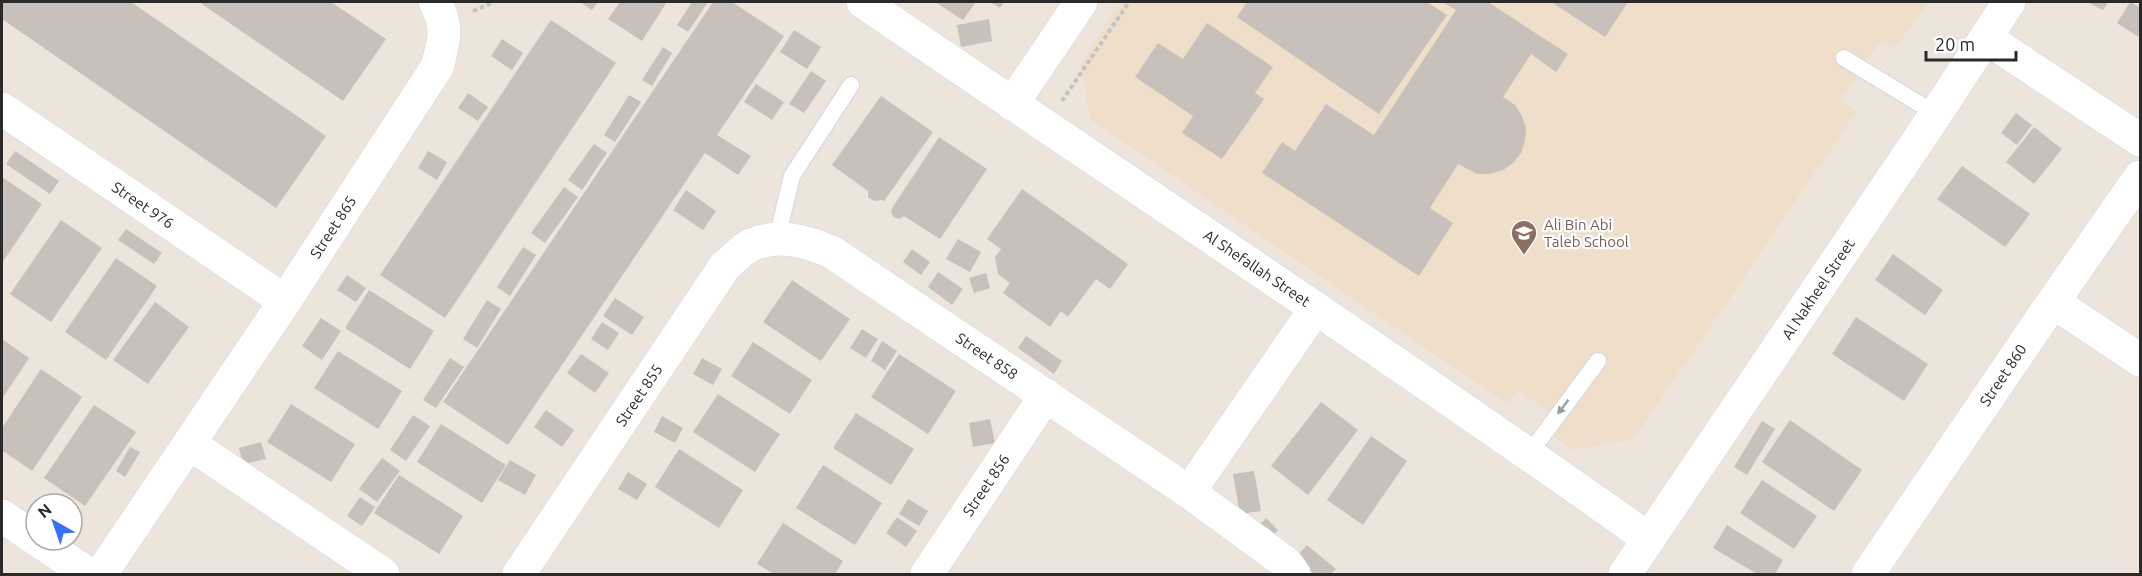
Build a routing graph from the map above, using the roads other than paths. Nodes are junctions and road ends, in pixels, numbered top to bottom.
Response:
1 (435, 2) edge
2 (863, 2) edge
3 (1081, 2) edge
4 (2009, 2) edge
5 (1986, 38) junction
6 (1844, 58) dead end
7 (851, 85) dead end
8 (1012, 104) junction
9 (2, 109) edge
10 (1936, 114) junction
11 (2140, 140) edge
12 (2140, 177) edge
13 (777, 238) junction
14 (285, 301) junction
15 (2053, 302) junction
16 (1316, 308) junction
17 (2140, 360) edge
18 (1598, 361) dead end
19 (1046, 395) junction
20 (190, 444) junction
21 (1529, 454) junction
22 (1189, 492) junction
23 (2, 516) edge
24 (24, 531) edge
25 (1649, 539) junction
26 (55, 552) edge
27 (88, 574) edge
28 (101, 574) edge
29 (383, 574) edge
30 (519, 574) edge
31 (927, 574) edge
32 (1294, 574) edge
33 (1625, 574) edge
34 (1868, 574) edge

1 - 14 street, Street 865
2 - 8 street, Al Shefallah Street
3 - 8 street
4 - 5 street, Al Nakheel Street
5 - 10 street, Al Nakheel Street
5 - 11 street
6 - 10 lane
7 - 13 lane
8 - 16 street, Al Shefallah Street
9 - 14 street, Street 976
10 - 25 street, Al Nakheel Street
12 - 15 street, Street 860
13 - 19 street, Street 858
13 - 30 street, Street 855
14 - 20 street, Street 865
15 - 17 street
15 - 34 street, Street 860
16 - 21 street, Al Shefallah Street
16 - 22 street
18 -> 21 lane
19 - 22 street, Street 858
19 - 31 street, Street 856
20 - 28 street, Street 865
20 - 29 street
21 - 25 street, Al Shefallah Street
22 - 32 street, Street 858
23 - 24 street
25 - 33 street, Al Nakheel Street
26 - 27 street

